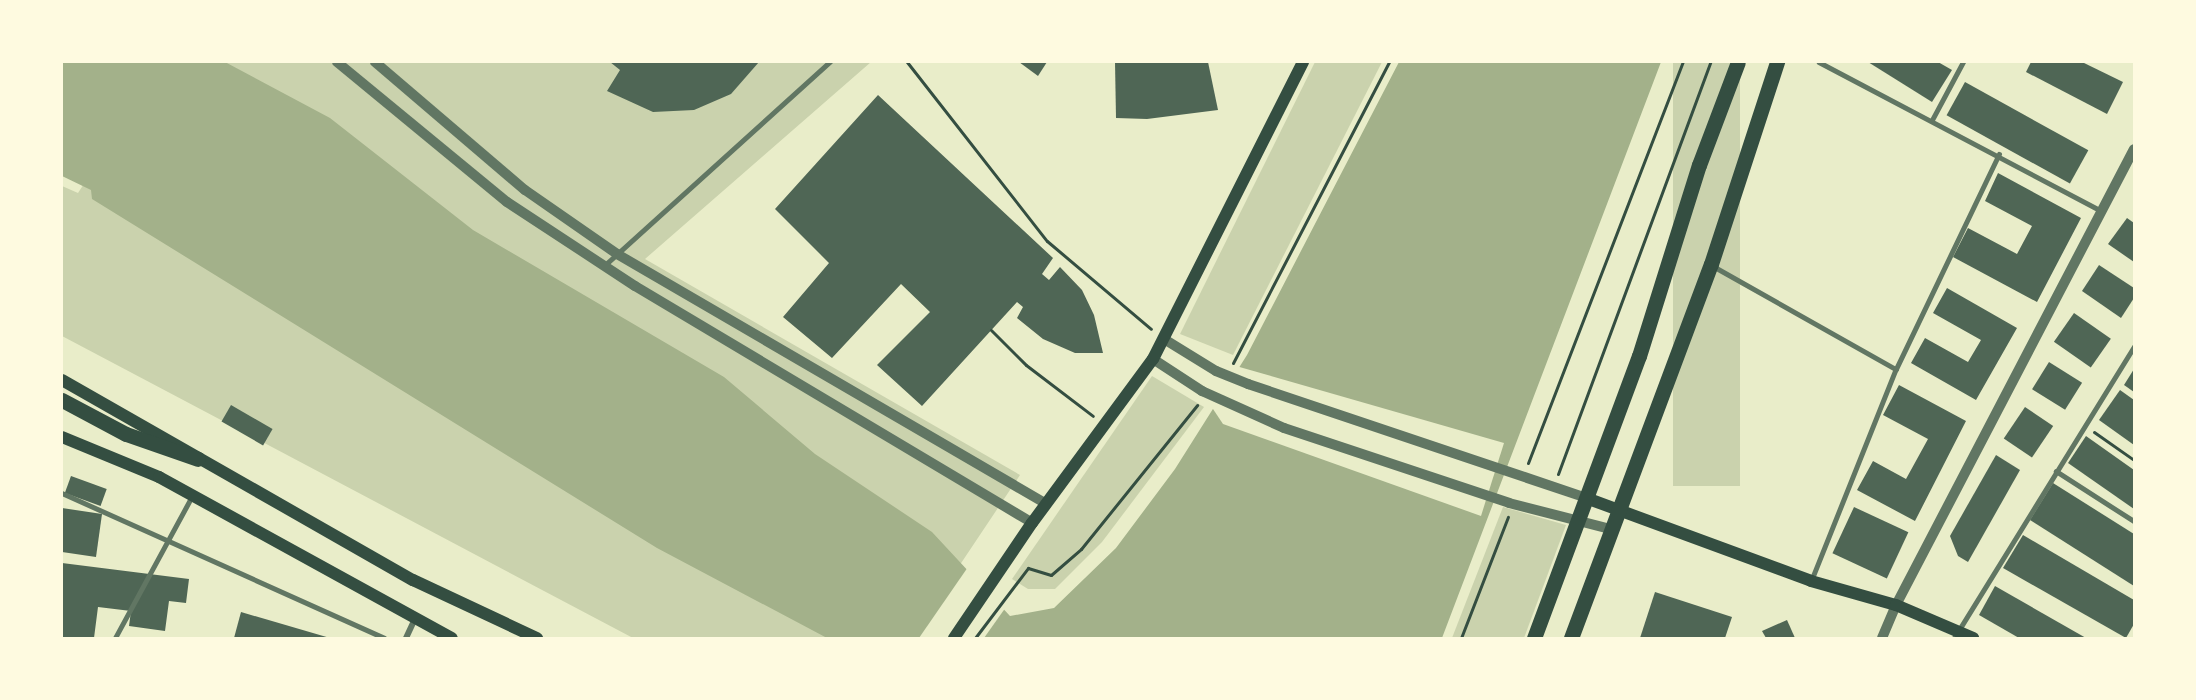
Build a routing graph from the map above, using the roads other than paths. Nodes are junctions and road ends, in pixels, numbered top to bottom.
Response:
1 (337, 62) edge
2 (375, 62) edge
3 (830, 62) edge
4 (1303, 62) edge
5 (1738, 62) edge
6 (1778, 62) edge
7 (1819, 62) edge
8 (1963, 62) edge
9 (1932, 120) junction
10 (2134, 149) edge
11 (1999, 154) junction
12 (2102, 211) junction
13 (617, 254) junction
14 (1711, 264) junction
15 (604, 266) junction
16 (1164, 339) junction
17 (2134, 347) edge
18 (1152, 359) junction
19 (1896, 369) junction
20 (62, 380) edge
21 (62, 400) edge
22 (62, 437) edge
23 (198, 459) junction
24 (2056, 471) junction
25 (62, 494) edge
26 (192, 496) junction
27 (1586, 498) junction
28 (1046, 504) junction
29 (1621, 511) junction
30 (1578, 520) junction
31 (2134, 521) edge
32 (1032, 523) junction
33 (1614, 530) junction
34 (168, 539) junction
35 (1811, 581) junction
36 (1896, 605) junction
37 (414, 621) junction
38 (1955, 634) edge
39 (115, 639) edge
40 (384, 639) edge
41 (406, 639) edge
42 (452, 639) edge
43 (537, 639) edge
44 (954, 639) edge
45 (1534, 639) edge
46 (1571, 639) edge
47 (1882, 639) edge
48 (1973, 639) edge

1 - 15 street
2 - 13 street
3 - 13 lane
4 - 16 main road
5 - 27 main road
6 - 14 main road
7 - 9 lane
8 - 9 lane
9 - 11 lane
10 - 12 street
11 - 12 lane
11 - 19 lane
12 - 36 street
13 - 15 lane
13 - 28 street
14 - 19 lane
14 - 29 main road
15 - 32 street
16 - 18 main road
16 - 27 street
17 - 24 lane
18 - 28 main road
18 - 30 street
19 - 35 lane
20 - 23 main road
21 - 23 main road
22 - 26 main road
23 - 43 main road
24 - 31 lane
24 - 38 lane
25 - 34 lane
26 - 34 lane
26 - 37 main road
27 - 29 main road
27 - 30 main road
28 - 32 main road
29 - 33 main road
29 - 35 main road
30 - 33 street
30 - 45 main road
32 - 44 main road
33 - 46 main road
34 - 39 lane
34 - 40 lane
35 - 36 main road
36 - 38 main road
36 - 47 street
37 - 41 street
37 - 42 main road
38 - 48 main road

